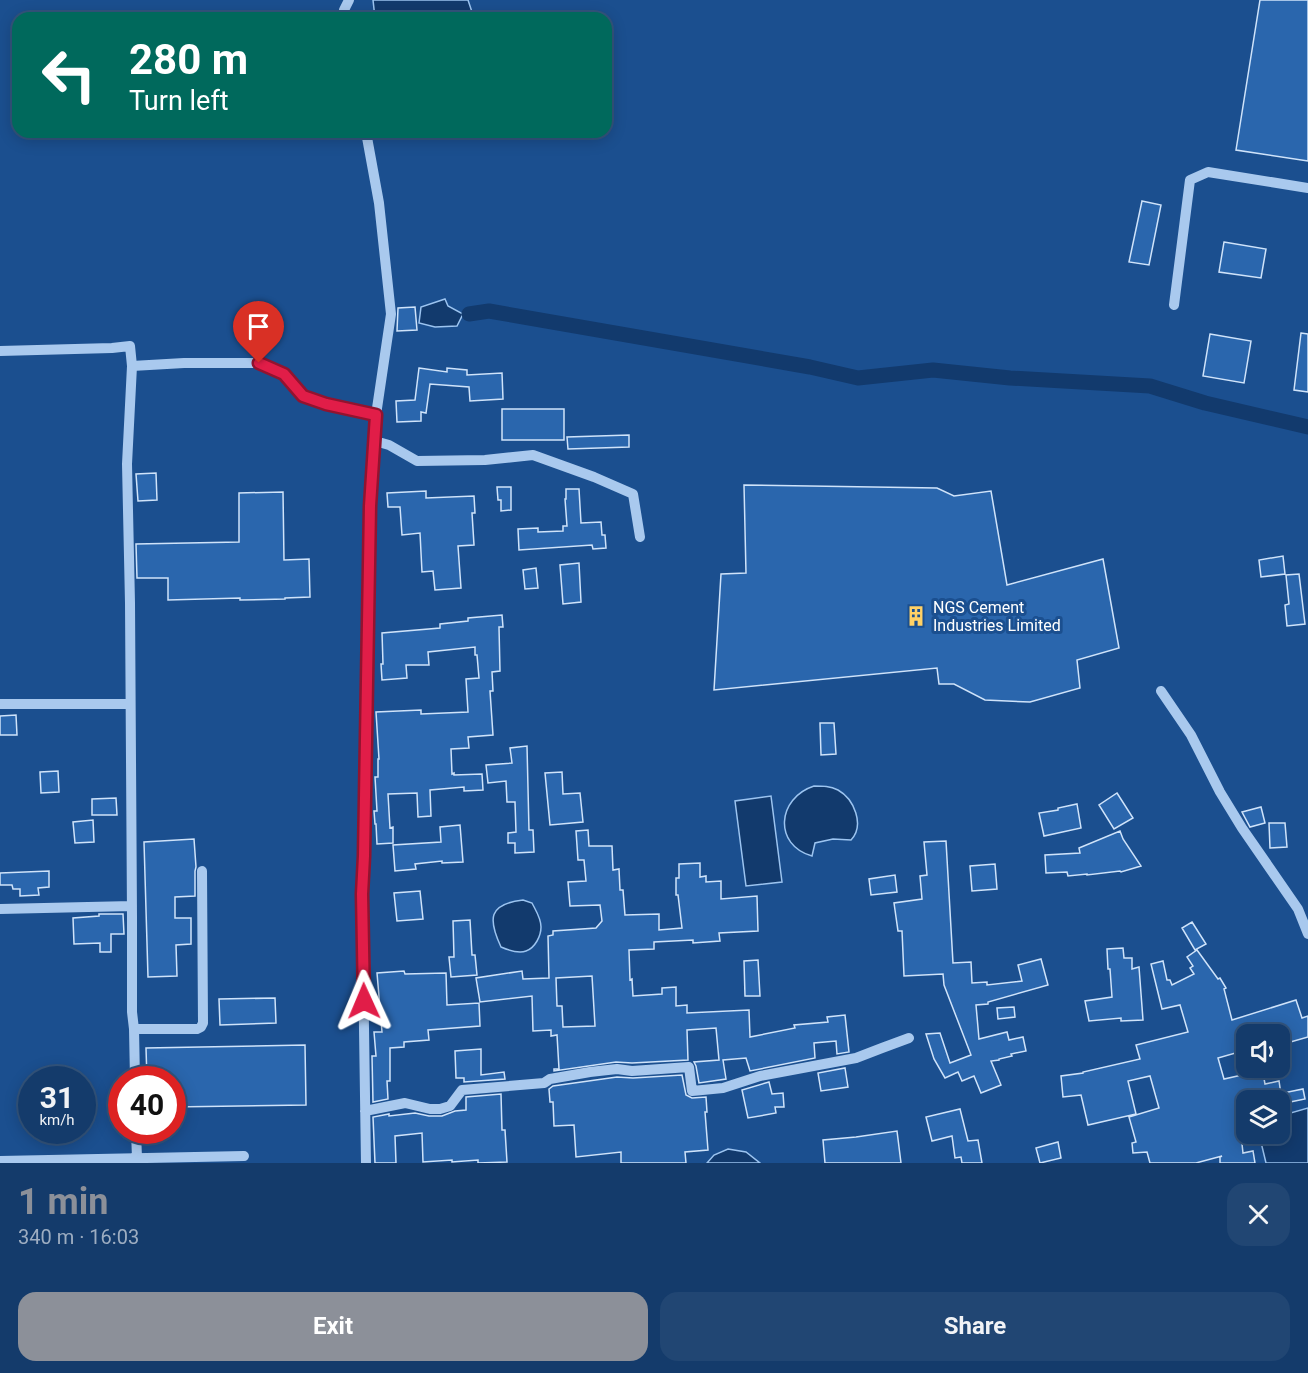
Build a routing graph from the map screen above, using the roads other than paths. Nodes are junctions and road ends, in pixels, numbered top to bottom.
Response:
1 (367, 138) edge
2 (1308, 188) edge
3 (1174, 305) dead end
4 (0, 351) edge
5 (132, 366) junction
6 (376, 415) junction
7 (375, 441) junction
8 (640, 537) dead end
9 (1161, 691) dead end
10 (0, 704) edge
11 (130, 704) junction
12 (202, 871) dead end
13 (132, 906) junction
14 (0, 909) edge
15 (1308, 934) edge
16 (134, 1029) junction
17 (909, 1038) dead end
18 (135, 1066) edge
19 (365, 1111) junction
20 (136, 1144) edge
21 (244, 1156) dead end
22 (137, 1158) junction
23 (0, 1161) edge
24 (366, 1163) edge

1 - 6 street
2 - 3 street
4 - 5 street
5 - 6 street
5 - 11 street
6 - 7 street
7 - 8 street
7 - 19 street
9 - 15 street
10 - 11 street
11 - 13 street
12 - 16 street
13 - 14 street
13 - 16 street
16 - 18 street
17 - 19 street
19 - 24 street
20 - 22 street
21 - 22 street
22 - 23 street

